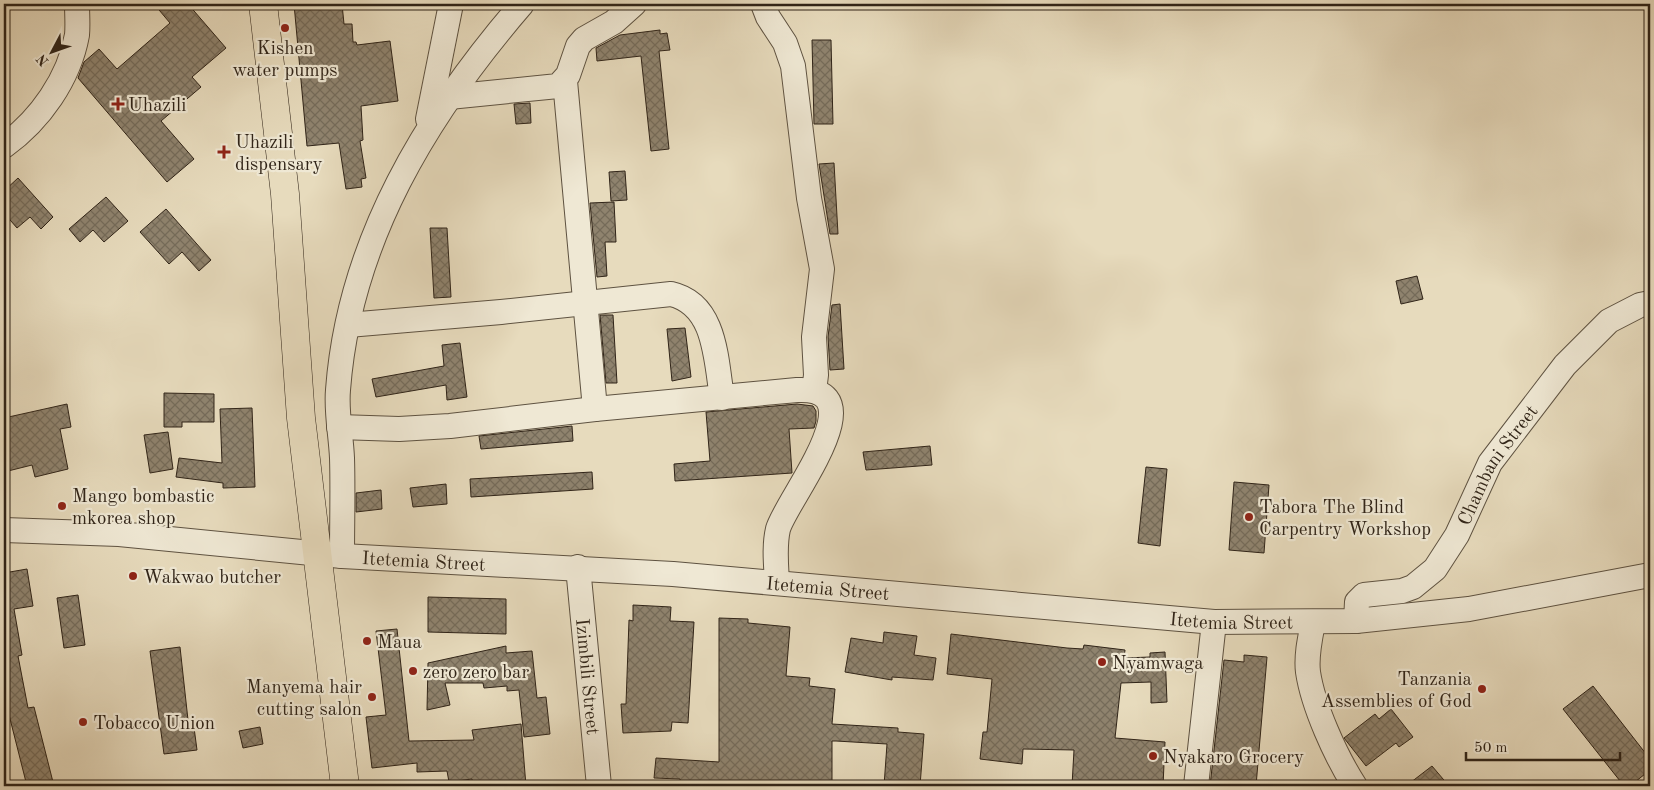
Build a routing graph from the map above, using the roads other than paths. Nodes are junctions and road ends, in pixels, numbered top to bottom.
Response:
1 (77, 4) edge
2 (263, 4) edge
3 (451, 4) edge
4 (522, 4) edge
5 (634, 4) edge
6 (763, 4) edge
7 (565, 80) junction
8 (449, 97) junction
9 (425, 131) junction
10 (4, 146) edge
11 (584, 304) junction
12 (1650, 304) edge
13 (348, 325) junction
14 (811, 390) junction
15 (722, 398) junction
16 (594, 409) junction
17 (339, 427) junction
18 (4, 530) edge
19 (330, 554) junction
20 (578, 567) junction
21 (1650, 575) edge
22 (777, 582) junction
23 (1356, 621) junction
24 (1214, 622) junction
25 (1313, 623) junction
26 (344, 786) edge
27 (598, 786) edge
28 (1196, 786) edge
29 (1355, 786) edge

1 - 10 street
2 - 19 main road
3 - 9 street
4 - 8 street
5 - 7 street
6 - 14 street
7 - 8 street
7 - 11 street
8 - 9 street
9 - 13 street
11 - 13 street
11 - 15 street
11 - 16 street
12 - 23 street, Chambani Street
13 - 17 street
14 - 15 street
14 - 22 street
15 - 16 street
16 - 17 street
17 - 19 street
18 - 19 street, Itetemia Street
19 - 20 street, Itetemia Street
19 - 26 main road
20 - 22 street, Itetemia Street
20 - 27 street, Izimbili Street
21 - 23 street, Itetemia Street
22 - 24 street, Itetemia Street
23 - 25 street, Itetemia Street
24 - 25 street, Itetemia Street
24 - 28 street
25 - 29 street

